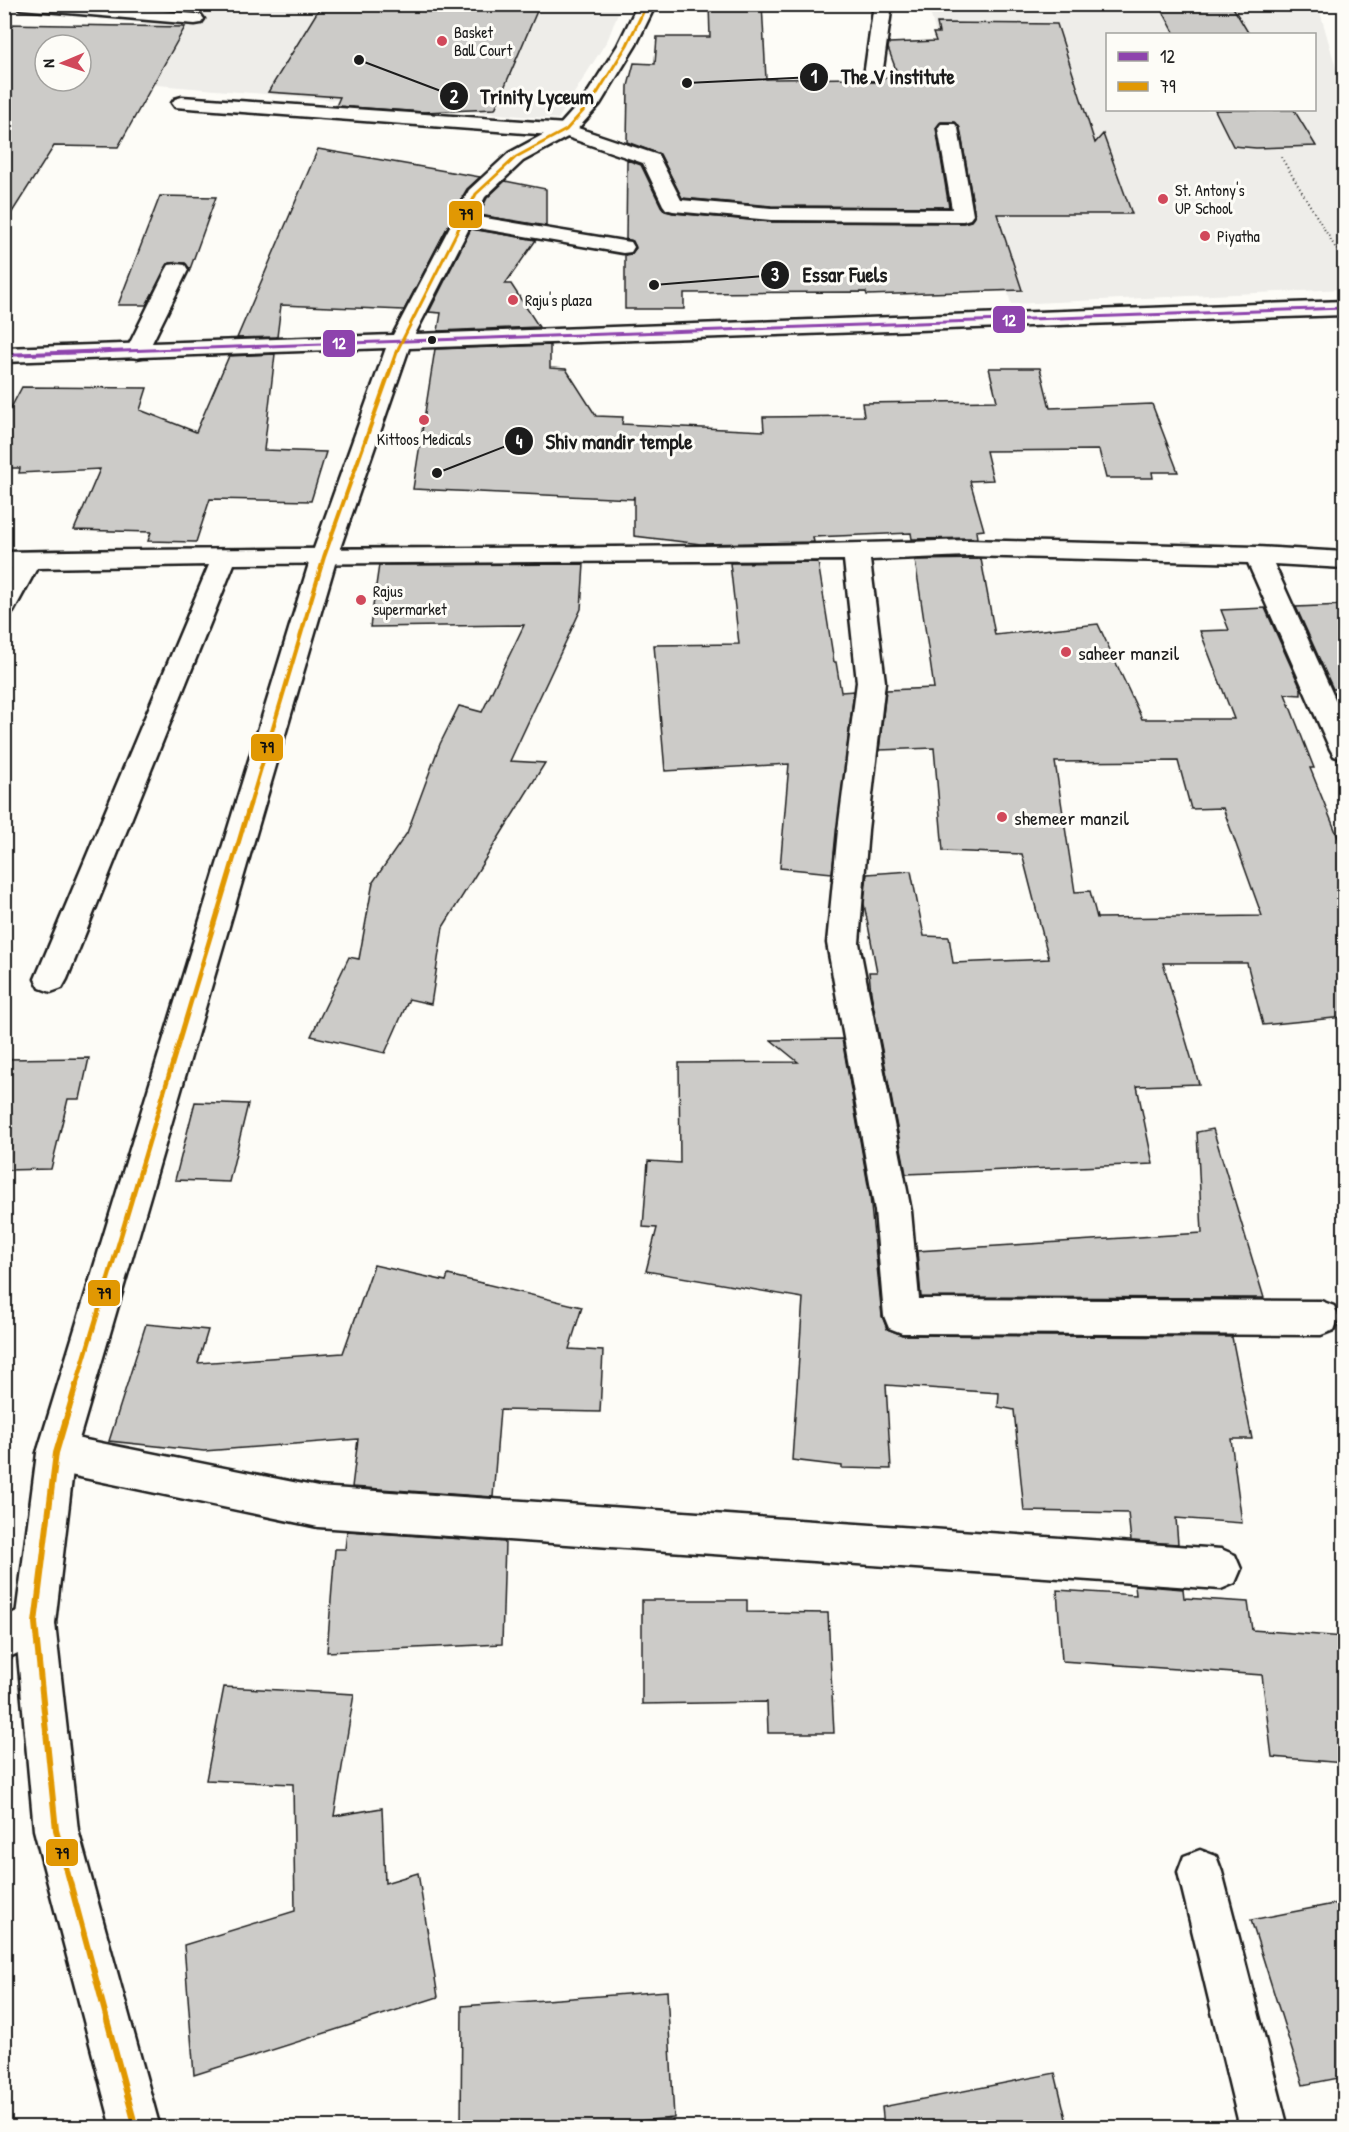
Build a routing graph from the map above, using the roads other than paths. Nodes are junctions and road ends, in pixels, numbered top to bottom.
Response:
1 (20, 4) edge
2 (647, 4) edge
3 (883, 4) edge
4 (4, 18) edge
5 (195, 19) dead end
6 (873, 76) dead end
7 (182, 103) dead end
8 (948, 128) dead end
9 (566, 130) junction
10 (461, 220) junction
11 (623, 247) dead end
12 (177, 270) dead end
13 (1344, 308) edge
14 (400, 342) junction
15 (137, 351) junction
16 (4, 355) edge
17 (856, 552) junction
18 (1257, 555) junction
19 (225, 556) junction
20 (324, 557) junction
21 (17, 559) edge
22 (1344, 560) edge
23 (4, 606) edge
24 (1344, 748) edge
25 (51, 979) dead end
26 (1321, 1318) dead end
27 (56, 1453) junction
28 (1221, 1569) dead end
29 (20, 1631) edge
30 (1200, 1872) dead end
31 (136, 2127) edge
32 (1264, 2127) edge

1 - 4 street
1 - 5 street
2 - 9 street
3 - 6 street
7 - 9 street
8 - 9 street
9 - 10 street
10 - 11 street
10 - 14 street
12 - 15 street
13 - 14 street
14 - 15 street
14 - 20 street
15 - 16 street
17 - 18 street
17 - 20 street
17 - 26 street
18 - 22 street
18 - 24 street
19 - 20 street
19 - 21 street
19 - 25 street
20 - 27 street
21 - 23 street
27 - 28 street
27 - 29 street
29 - 31 street
30 - 32 street

